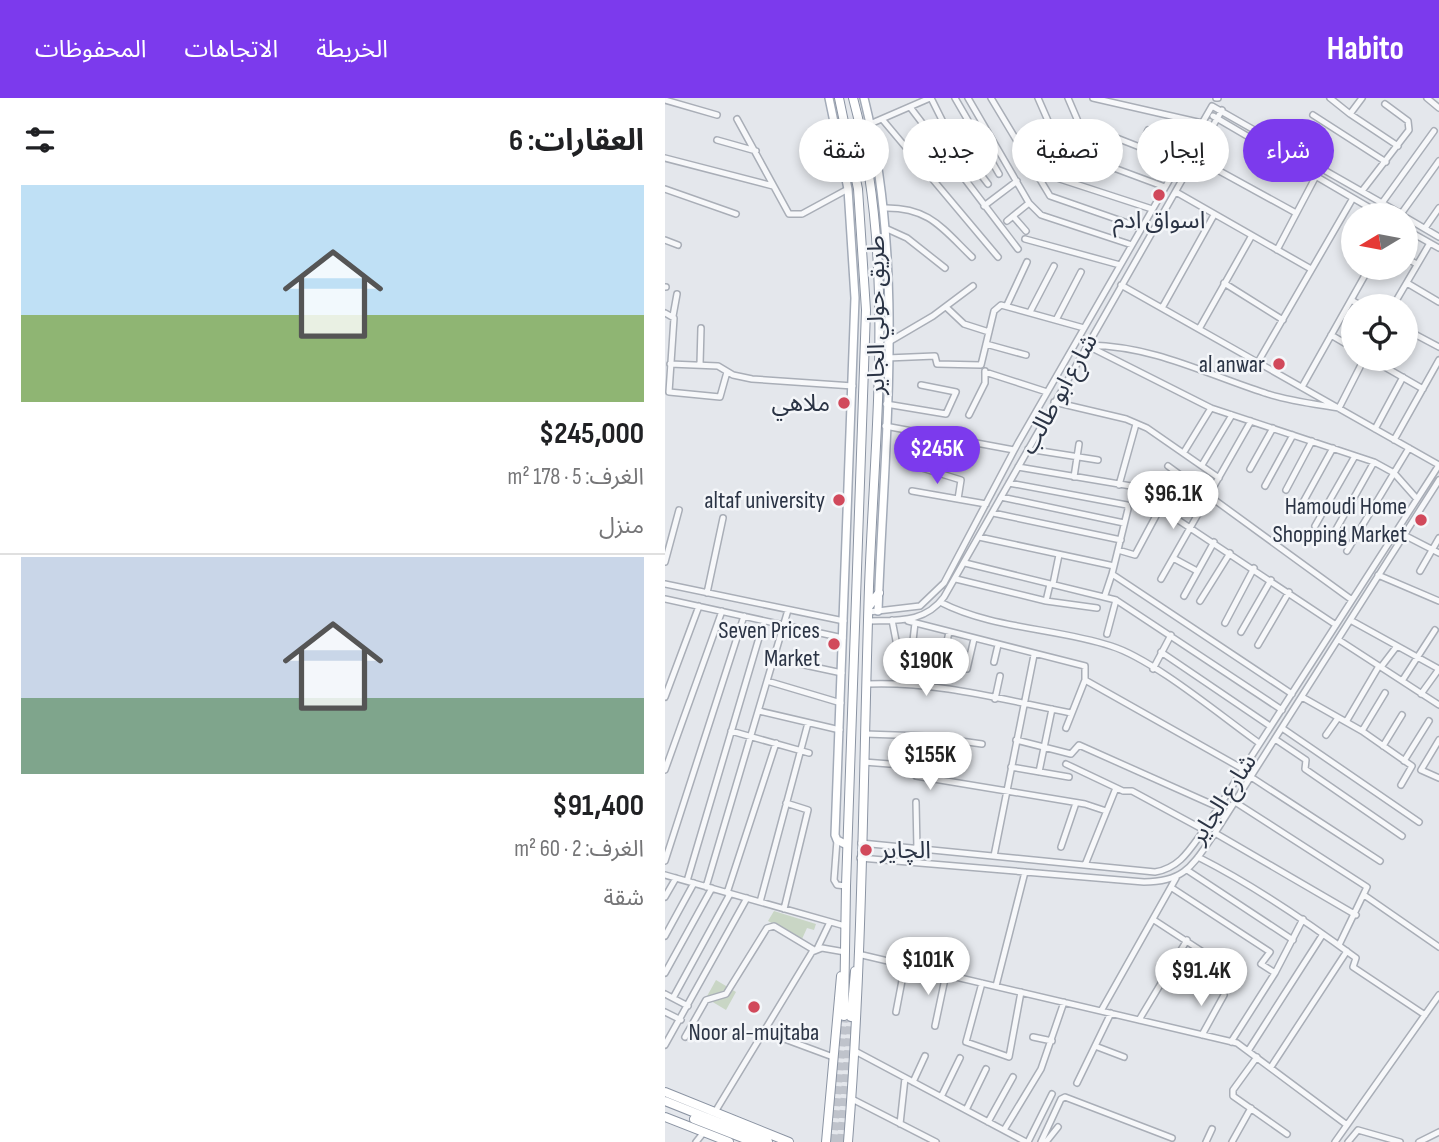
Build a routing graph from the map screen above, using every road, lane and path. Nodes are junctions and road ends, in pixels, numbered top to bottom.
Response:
1 (829, 98) edge
2 (839, 98) edge
3 (853, 98) edge
4 (864, 98) edge
5 (931, 98) edge
6 (955, 98) edge
7 (968, 98) edge
8 (991, 98) edge
9 (1038, 98) edge
10 (1068, 98) edge
11 (1093, 98) edge
12 (1217, 98) edge
13 (1330, 98) edge
14 (1362, 98) edge
15 (1427, 98) edge
16 (665, 100) edge
17 (919, 100) edge
18 (1385, 104) dead end
19 (910, 107) junction
20 (1439, 107) edge
21 (1219, 108) junction
22 (1208, 113) junction
23 (1350, 114) junction
24 (717, 115) dead end
25 (1313, 115) dead end
26 (1216, 118) junction
27 (737, 119) dead end
28 (834, 119) edge
29 (844, 119) edge
30 (859, 119) edge
31 (869, 119) edge
32 (882, 119) edge
33 (1047, 119) edge
34 (1077, 119) edge
35 (1185, 119) edge
36 (1204, 119) edge
37 (1243, 122) edge
38 (889, 127) edge
39 (1434, 131) dead end
40 (1243, 134) edge
41 (717, 140) dead end
42 (1398, 146) junction
43 (756, 151) junction
44 (665, 158) edge
45 (1439, 161) edge
46 (1386, 162) junction
47 (1123, 171) edge
48 (1012, 173) edge
49 (999, 174) dead end
50 (1334, 175) edge
51 (1229, 176) edge
52 (847, 182) edge
53 (856, 182) edge
54 (870, 182) edge
55 (880, 182) edge
56 (1016, 182) edge
57 (1018, 182) edge
58 (1070, 182) edge
59 (1168, 182) edge
60 (1181, 182) edge
61 (1313, 182) edge
62 (1326, 182) edge
63 (988, 184) dead end
64 (773, 186) junction
65 (1165, 187) junction
66 (665, 189) edge
67 (848, 189) junction
68 (1362, 191) junction
69 (1176, 192) junction
70 (1353, 198) junction
71 (859, 200) junction
72 (873, 200) junction
73 (1029, 203) junction
74 (1362, 203) edge
75 (1382, 203) joint
76 (1411, 203) edge
77 (985, 206) junction
78 (884, 208) junction
79 (1439, 208) edge
80 (1152, 209) junction
81 (1296, 213) junction
82 (736, 214) dead end
83 (1214, 215) junction
84 (1013, 216) junction
85 (1007, 221) dead end
86 (1418, 225) edge
87 (881, 228) junction
88 (1142, 228) junction
89 (862, 229) junction
90 (1425, 229) junction
91 (1026, 231) dead end
92 (1418, 236) edge
93 (1251, 237) junction
94 (1439, 237) edge
95 (1025, 239) dead end
96 (665, 240) edge
97 (1430, 243) junction
98 (678, 245) dead end
99 (1132, 245) junction
100 (1439, 248) edge
101 (1018, 249) dead end
102 (1277, 250) junction
103 (972, 257) dead end
104 (998, 257) dead end
105 (1027, 262) dead end
106 (1418, 262) edge
107 (1120, 265) junction
108 (1054, 266) dead end
109 (945, 268) dead end
110 (1311, 268) junction
111 (1081, 272) dead end
112 (1409, 280) edge
113 (1224, 283) junction
114 (1407, 283) junction
115 (1121, 285) junction
116 (973, 286) dead end
117 (677, 294) dead end
118 (1400, 294) edge
119 (1439, 302) edge
120 (1007, 305) junction
121 (946, 307) junction
122 (1162, 308) junction
123 (1030, 312) junction
124 (665, 313) edge
125 (673, 316) junction
126 (1341, 318) edge
127 (1056, 320) junction
128 (1283, 320) junction
129 (701, 328) dead end
130 (1084, 328) junction
131 (1199, 329) junction
132 (989, 332) junction
133 (1331, 335) junction
134 (1418, 336) edge
135 (668, 339) edge
136 (1341, 341) edge
137 (887, 342) junction
138 (986, 344) junction
139 (1086, 345) junction
140 (1439, 348) edge
141 (1026, 355) dead end
142 (887, 358) junction
143 (854, 359) junction
144 (864, 360) junction
145 (1439, 360) edge
146 (1258, 362) junction
147 (700, 364) junction
148 (981, 365) junction
149 (668, 367) edge
150 (1061, 368) junction
151 (1358, 371) edge
152 (1392, 371) edge
153 (727, 372) junction
154 (985, 372) junction
155 (1070, 372) junction
156 (1403, 377) junction
157 (921, 385) dead end
158 (853, 387) junction
159 (1302, 387) junction
160 (1423, 389) junction
161 (1047, 392) junction
162 (1054, 402) junction
163 (886, 404) junction
164 (1211, 408) junction
165 (1339, 408) junction
166 (969, 415) dead end
167 (1232, 415) junction
168 (1251, 421) junction
169 (1136, 424) junction
170 (875, 425) junction
171 (885, 426) junction
172 (1273, 428) junction
173 (1375, 429) junction
174 (1293, 435) junction
175 (1394, 440) junction
176 (1311, 441) junction
177 (1079, 444) dead end
178 (1333, 448) junction
179 (1409, 448) junction
180 (1028, 449) junction
181 (1014, 450) junction
182 (1184, 452) junction
183 (1355, 456) junction
184 (1077, 457) junction
185 (1098, 460) dead end
186 (1374, 462) junction
187 (1202, 465) junction
188 (1439, 465) edge
189 (1168, 466) dead end
190 (1018, 467) junction
191 (922, 468) dead end
192 (1250, 470) dead end
193 (1394, 473) junction
194 (1073, 477) junction
195 (1219, 478) junction
196 (1439, 480) edge
197 (1009, 483) junction
198 (1119, 485) junction
199 (1265, 486) dead end
200 (1286, 490) dead end
201 (912, 491) dead end
202 (1209, 494) junction
203 (1001, 497) junction
204 (958, 499) junction
205 (1417, 499) junction
206 (986, 504) junction
207 (1301, 506) dead end
208 (680, 510) dead end
209 (1163, 510) junction
210 (993, 513) junction
211 (723, 518) dead end
212 (1124, 523) junction
213 (1315, 526) dead end
214 (1192, 527) junction
215 (1334, 533) dead end
216 (1404, 535) junction
217 (979, 537) junction
218 (1439, 538) edge
219 (1121, 540) junction
220 (1214, 542) junction
221 (847, 546) junction
222 (857, 546) junction
223 (1118, 550) junction
224 (1432, 550) junction
225 (1347, 551) dead end
226 (1230, 553) junction
227 (1439, 553) edge
228 (1059, 555) junction
229 (1173, 558) junction
230 (1376, 561) junction
231 (665, 562) edge
232 (965, 563) junction
233 (1385, 565) junction
234 (1114, 566) junction
235 (1254, 568) junction
236 (1197, 571) junction
237 (1420, 571) dead end
238 (1112, 574) junction
239 (1378, 575) junction
240 (956, 579) junction
241 (1161, 579) dead end
242 (1271, 580) junction
243 (665, 584) edge
244 (1051, 584) junction
245 (1289, 592) junction
246 (707, 593) junction
247 (879, 593) joint
248 (1105, 595) junction
249 (1184, 596) dead end
250 (665, 599) edge
251 (1116, 600) junction
252 (1352, 600) junction
253 (1046, 601) junction
254 (1200, 601) dead end
255 (1439, 601) edge
256 (940, 602) junction
257 (699, 607) junction
258 (1097, 608) dead end
259 (789, 610) junction
260 (722, 611) junction
261 (888, 611) junction
262 (871, 613) junction
263 (744, 617) junction
264 (890, 620) junction
265 (902, 620) junction
266 (764, 621) junction
267 (844, 621) junction
268 (1352, 621) junction
269 (915, 623) junction
270 (1225, 623) dead end
271 (1336, 625) junction
272 (784, 626) junction
273 (1435, 630) dead end
274 (949, 632) junction
275 (1241, 632) dead end
276 (1108, 634) dead end
277 (1171, 635) junction
278 (843, 638) junction
279 (974, 639) junction
280 (1339, 640) junction
281 (997, 645) junction
282 (1258, 645) dead end
283 (1397, 646) junction
284 (1161, 652) junction
285 (1034, 655) junction
286 (911, 657) dead end
287 (1419, 657) junction
288 (994, 662) dead end
289 (800, 664) dead end
290 (942, 664) dead end
291 (854, 665) junction
292 (1380, 667) junction
293 (1439, 667) edge
294 (842, 668) junction
295 (1153, 668) junction
296 (967, 669) dead end
297 (1000, 676) dead end
298 (1085, 680) junction
299 (768, 681) junction
300 (1402, 681) junction
301 (904, 682) junction
302 (867, 684) junction
303 (1385, 692) dead end
304 (1292, 694) junction
305 (1421, 694) junction
306 (665, 697) edge
307 (1302, 697) junction
308 (995, 699) junction
309 (841, 704) junction
310 (1024, 704) junction
311 (1439, 704) edge
312 (1052, 709) junction
313 (1282, 710) junction
314 (759, 711) junction
315 (1071, 713) junction
316 (1402, 715) dead end
317 (1338, 718) junction
318 (1429, 721) dead end
319 (1346, 722) junction
320 (807, 723) junction
321 (1270, 726) junction
322 (1066, 727) dead end
323 (1282, 728) junction
324 (840, 730) junction
325 (731, 731) junction
326 (1362, 731) junction
327 (865, 734) junction
328 (1326, 735) dead end
329 (751, 736) junction
330 (1275, 739) junction
331 (1016, 740) junction
332 (1439, 740) edge
333 (776, 743) junction
334 (1259, 743) junction
335 (982, 744) dead end
336 (1045, 746) junction
337 (1383, 746) junction
338 (800, 750) junction
339 (809, 752) dead end
340 (1405, 761) junction
341 (864, 762) junction
342 (1066, 764) dead end
343 (1412, 766) junction
344 (1011, 767) junction
345 (1243, 769) junction
346 (665, 770) edge
347 (1421, 770) junction
348 (1039, 772) junction
349 (1069, 777) dead end
350 (1251, 777) junction
351 (1439, 778) edge
352 (1401, 785) dead end
353 (1116, 788) junction
354 (1005, 793) junction
355 (916, 802) dead end
356 (1235, 802) junction
357 (786, 803) junction
358 (1076, 803) junction
359 (1218, 807) junction
360 (1106, 811) junction
361 (1419, 822) dead end
362 (1204, 830) junction
363 (1215, 833) junction
364 (1402, 836) dead end
365 (837, 840) junction
366 (861, 843) junction
367 (847, 845) junction
368 (1061, 847) dead end
369 (917, 849) junction
370 (994, 856) junction
371 (1198, 857) junction
372 (860, 858) junction
373 (1025, 859) junction
374 (665, 861) edge
375 (1380, 861) dead end
376 (1085, 865) junction
377 (1187, 870) junction
378 (1023, 872) junction
379 (665, 875) edge
380 (676, 878) junction
381 (1177, 878) junction
382 (687, 881) junction
383 (694, 883) junction
384 (846, 886) junction
385 (709, 888) junction
386 (1173, 888) junction
387 (729, 893) junction
388 (1364, 895) junction
389 (665, 897) edge
390 (747, 898) junction
391 (760, 902) junction
392 (784, 909) junction
393 (1356, 915) junction
394 (1303, 919) junction
395 (1154, 920) junction
396 (830, 922) junction
397 (845, 926) junction
398 (1323, 934) junction
399 (665, 936) edge
400 (1187, 940) junction
401 (1293, 940) junction
402 (1339, 946) junction
403 (1439, 947) edge
404 (815, 949) junction
405 (1347, 951) junction
406 (845, 952) junction
407 (859, 954) junction
408 (905, 965) junction
409 (1229, 969) dead end
410 (665, 973) edge
411 (1275, 973) junction
412 (946, 974) junction
413 (982, 983) junction
414 (996, 986) junction
415 (1021, 992) junction
416 (665, 994) edge
417 (1224, 995) dead end
418 (1439, 995) edge
419 (673, 998) junction
420 (1064, 1002) junction
421 (688, 1006) junction
422 (1101, 1011) junction
423 (665, 1012) edge
424 (896, 1012) dead end
425 (1111, 1013) junction
426 (1425, 1015) junction
427 (681, 1020) junction
428 (1139, 1020) junction
429 (935, 1026) dead end
430 (763, 1031) junction
431 (1202, 1035) junction
432 (685, 1037) dead end
433 (1034, 1037) dead end
434 (1052, 1041) junction
435 (1231, 1042) junction
436 (665, 1045) edge
437 (1095, 1046) junction
438 (855, 1051) junction
439 (1248, 1051) junction
440 (925, 1056) dead end
441 (1124, 1056) dead end
442 (833, 1057) junction
443 (1257, 1057) junction
444 (960, 1058) dead end
445 (1271, 1068) junction
446 (986, 1069) dead end
447 (1013, 1077) dead end
448 (905, 1078) junction
449 (913, 1082) junction
450 (1077, 1083) dead end
451 (665, 1092) edge
452 (1052, 1094) dead end
453 (941, 1097) junction
454 (852, 1099) junction
455 (665, 1101) edge
456 (665, 1107) edge
457 (1251, 1108) junction
458 (966, 1110) junction
459 (715, 1112) junction
460 (665, 1117) edge
461 (988, 1122) junction
462 (900, 1124) junction
463 (1347, 1125) junction
464 (1058, 1126) dead end
465 (1212, 1129) dead end
466 (1004, 1130) junction
467 (703, 1132) junction
468 (1158, 1132) junction
469 (1439, 1132) edge
470 (1287, 1134) dead end
471 (1172, 1138) dead end
472 (825, 1141) edge
473 (696, 1142) edge
474 (729, 1142) edge
475 (753, 1142) edge
476 (768, 1142) edge
477 (789, 1142) edge
478 (848, 1142) edge
479 (936, 1142) edge
480 (1027, 1142) edge
481 (1041, 1142) edge
482 (1046, 1142) edge
483 (1154, 1142) edge
484 (1206, 1142) edge
485 (1232, 1142) edge
486 (1335, 1142) edge
487 (1348, 1142) edge
488 (1400, 1142) edge
489 (1419, 1142) edge

1 - 28 main road
2 - 29 highway, طريق حولي الجاير
3 - 30 highway, طريق حولي الجاير
4 - 31 main road
5 - 17 street
5 - 63 street
6 - 49 street
7 - 48 street
8 - 88 street
9 - 33 street
10 - 34 street
11 - 35 street
12 - 21 street
13 - 23 street
14 - 23 street
15 - 20 street
16 - 24 street
17 - 19 street
18 - 42 street
19 - 32 street
19 - 77 street
21 - 22 street, شارع ابو طالب
21 - 26 street, شارع ابو طالب
21 - 37 street
22 - 26 street
22 - 36 street, شارع ابو طالب
23 - 42 street
25 - 46 street
26 - 40 street
27 - 43 street
38 - 104 street
39 - 75 street
41 - 43 street
42 - 46 street
43 - 64 street
44 - 64 street
45 - 76 street
46 - 68 street
47 - 65 street
50 - 68 street
51 - 81 street
52 - 67 main road
53 - 71 highway, طريق حولي الجاير
54 - 72 highway, طريق حولي الجاير
55 - 78 main road
56 - 77 street
57 - 73 street
58 - 80 street
59 - 65 street, شارع ابو طالب
60 - 69 street, شارع ابو طالب
61 - 81 street
62 - 70 street
64 - 67 street
65 - 80 street, شارع ابو طالب
66 - 82 street
67 - 143 main road
68 - 75 street
69 - 83 street
69 - 115 street, شارع ابو طالب
70 - 74 street
70 - 110 street
71 - 72 highway
71 - 89 highway, طريق حولي الجاير
72 - 87 highway, طريق حولي الجاير
73 - 84 street
73 - 99 street
77 - 101 street
78 - 87 main road
78 - 103 street
79 - 90 street
80 - 88 street, شارع ابو طالب
81 - 102 street
83 - 93 street
83 - 122 street
84 - 85 street
84 - 91 street
86 - 90 street
87 - 89 highway
87 - 109 street
87 - 137 main road
87 - 170 highway, طريق حولي الجاير
88 - 99 street, شارع ابو طالب
89 - 144 highway, طريق حولي الجاير
90 - 94 street
92 - 97 street
93 - 102 street
93 - 113 street
95 - 107 street
96 - 98 street
97 - 100 street
97 - 106 street
99 - 107 street, شارع ابو طالب
102 - 110 street
105 - 120 street
107 - 130 street, شارع ابو طالب
108 - 123 street
110 - 128 street
111 - 127 street
112 - 114 street
113 - 128 street
113 - 131 street
114 - 118 street
114 - 119 street
115 - 122 street
115 - 139 street, شارع ابو طالب
116 - 121 street
117 - 125 street
120 - 123 street
120 - 132 street
121 - 132 street
121 - 137 street
122 - 131 street
123 - 127 street
124 - 125 street
125 - 135 street
126 - 133 street
127 - 130 street
128 - 146 street
129 - 147 street
130 - 150 street, شارع ابو طالب
131 - 146 street
132 - 138 street
133 - 136 street
133 - 159 street
134 - 140 street
135 - 149 street
137 - 142 main road
138 - 141 street
138 - 148 street
139 - 155 street, شارع ابو طالب
139 - 164 street
139 - 165 street
142 - 148 street
142 - 163 main road
143 - 144 highway
143 - 158 main road
144 - 222 highway, طريق حولي الجاير
145 - 160 street
146 - 159 street
147 - 149 street
147 - 153 street
148 - 154 street
149 - 153 street
150 - 155 street
150 - 161 street, شارع ابو طالب
151 - 165 street
152 - 156 street
153 - 158 street
154 - 161 street
154 - 166 street
155 - 162 street, شارع ابو طالب
156 - 160 street
156 - 173 street
157 - 163 street
158 - 221 main road
159 - 165 street
160 - 175 street
161 - 181 street, شارع ابو طالب
162 - 169 street
162 - 180 street, شارع ابو طالب
163 - 171 main road
164 - 167 street
164 - 182 street
165 - 173 street
167 - 168 street
167 - 187 street
168 - 172 street
168 - 195 street
169 - 182 street
169 - 198 street
170 - 171 highway
170 - 262 highway, طريق حولي الجاير
171 - 181 street
171 - 247 main road
172 - 174 street
172 - 192 street
173 - 175 street
174 - 176 street
174 - 199 street
175 - 179 street
176 - 178 street
176 - 200 street
177 - 184 street
178 - 183 street
178 - 207 street
179 - 188 street
179 - 193 street
180 - 184 street
180 - 190 street, شارع ابو طالب
181 - 206 street, شارع ابو طالب
182 - 187 street
183 - 186 street
183 - 213 street
184 - 185 street
184 - 194 street
186 - 193 street
186 - 215 street
187 - 195 street
188 - 205 street, شارع الجاير
189 - 202 street
190 - 194 street
190 - 197 street, شارع ابو طالب
191 - 204 street
193 - 205 street
193 - 225 street
194 - 198 street
195 - 202 street
196 - 216 street, شارع الجاير
197 - 203 street, شارع ابو طالب
197 - 212 street
198 - 209 street
201 - 204 street
202 - 214 street
202 - 252 street
203 - 210 street, شارع ابو طالب
203 - 212 street
204 - 206 street
205 - 230 street, شارع الجاير
206 - 261 street, شارع ابو طالب
208 - 231 street
209 - 214 street
209 - 223 street
210 - 217 street, شارع ابو طالب
210 - 219 street
211 - 246 street
212 - 219 street
214 - 220 street
214 - 229 street
216 - 224 street
216 - 233 street, شارع الجاير
217 - 228 street
217 - 232 street, شارع ابو طالب
218 - 224 street
219 - 223 street
220 - 226 street
220 - 236 street
221 - 222 highway
221 - 267 main road
222 - 291 highway, طريق حولي الجاير
223 - 234 street
224 - 227 street
224 - 237 street
226 - 235 street
226 - 254 street
228 - 234 street
228 - 244 street
229 - 236 street
229 - 241 street
230 - 233 street
230 - 252 street, شارع الجاير
232 - 240 street, شارع ابو طالب
232 - 244 street
233 - 239 street, شارع الجاير
234 - 238 street
235 - 242 street
235 - 270 street
236 - 249 street
238 - 248 street
238 - 304 street
239 - 255 street
239 - 268 street, شارع الجاير
240 - 253 street
240 - 256 street, شارع ابو طالب
242 - 245 street
242 - 275 street
243 - 246 street
244 - 248 street
244 - 253 street
245 - 271 street
245 - 282 street
246 - 259 street
247 - 262 highway
248 - 251 street
250 - 257 street
251 - 276 street
251 - 277 street
252 - 271 street, شارع الجاير
253 - 258 street
256 - 265 street, شارع ابو طالب
256 - 295 street
257 - 260 street
257 - 306 street
259 - 267 street
259 - 272 street
260 - 263 street
260 - 346 street
261 - 262 street, شارع ابو طالب
261 - 264 street
262 - 264 street, شارع ابو طالب
262 - 302 highway, طريق حولي الجاير
263 - 266 street
263 - 374 street
264 - 265 street, شارع ابو طالب
264 - 301 street
265 - 269 street
266 - 272 street
266 - 325 street
267 - 278 main road
268 - 280 street, شارع الجاير
268 - 283 street
269 - 274 street
269 - 286 street
271 - 304 street, شارع الجاير
272 - 278 street
272 - 299 street
273 - 287 street
274 - 279 street
274 - 290 street
277 - 284 street
277 - 313 street
278 - 294 main road
279 - 281 street
279 - 296 street
280 - 292 street
280 - 307 street, شارع الجاير
281 - 285 street
281 - 288 street
283 - 287 street
283 - 292 street
284 - 295 street
284 - 321 street
285 - 298 street
285 - 310 street
287 - 293 street
287 - 300 street
289 - 294 street
291 - 294 highway
291 - 367 highway, طريق حولي الجاير
292 - 300 street
292 - 319 street
293 - 305 street
294 - 309 main road
295 - 334 street
297 - 308 street
298 - 315 street
298 - 345 street
299 - 309 street
299 - 314 street
300 - 305 street
301 - 302 street
301 - 308 street
302 - 327 highway, طريق حولي الجاير
303 - 326 street
304 - 313 street, شارع الجاير
305 - 311 street
307 - 317 street
307 - 323 street, شارع الجاير
308 - 310 street
309 - 324 main road
310 - 312 street
310 - 331 street
312 - 315 street
312 - 336 street
313 - 321 street, شارع الجاير
314 - 320 street
314 - 329 street
315 - 322 street
316 - 337 street
317 - 319 street
317 - 328 street
318 - 340 street
319 - 326 street
320 - 324 street
320 - 338 street
321 - 334 street, شارع الجاير
323 - 330 street, شارع الجاير
323 - 361 street
324 - 365 main road
325 - 329 street
325 - 382 street
326 - 337 street
327 - 335 street
327 - 341 highway, طريق حولي الجاير
329 - 333 street
329 - 385 street
330 - 350 street, شارع الجاير
330 - 364 street
331 - 336 street
331 - 344 street
332 - 347 street
333 - 338 street
333 - 387 street
334 - 345 street, شارع الجاير
336 - 348 street
336 - 359 street
337 - 340 street
338 - 339 street
338 - 357 street
340 - 343 street
341 - 354 street
341 - 366 highway, طريق حولي الجاير
342 - 353 street
343 - 347 street
343 - 352 street
344 - 348 street
344 - 354 street
345 - 359 street, شارع الجاير
347 - 351 street
348 - 349 street
350 - 356 street, شارع الجاير
350 - 375 street
353 - 360 street
353 - 362 street
354 - 358 street
354 - 370 street
355 - 369 street
356 - 363 street, شارع الجاير
356 - 388 street
357 - 391 street
357 - 392 street
358 - 360 street
358 - 368 street
359 - 362 street, شارع الجاير
360 - 376 street
362 - 376 street, شارع الجاير
363 - 371 street, شارع الجاير
363 - 393 street
365 - 367 main road
365 - 384 street
366 - 369 street, شارع الجاير
366 - 372 highway, طريق حولي الجاير
367 - 384 highway, طريق حولي الجاير
369 - 370 street, شارع الجاير
370 - 373 street, شارع الجاير
371 - 377 street, شارع الجاير
371 - 394 street
372 - 378 street
372 - 407 highway, طريق حولي الجاير
373 - 376 street, شارع الجاير
373 - 378 street
377 - 381 street, شارع الجاير
377 - 401 street
378 - 381 street
378 - 414 street
379 - 380 street
380 - 382 street
380 - 389 street
381 - 386 street
382 - 383 street
383 - 385 street
383 - 399 street
384 - 397 highway, طريق حولي الجاير
385 - 387 street
385 - 410 street
386 - 395 street
386 - 411 street
387 - 390 street
387 - 419 street
388 - 393 street
388 - 403 street
390 - 391 street
390 - 421 street
391 - 392 street
392 - 396 street
393 - 402 street
394 - 398 street
394 - 401 street
395 - 400 street
395 - 422 street
396 - 397 street
396 - 404 street
397 - 406 highway, طريق حولي الجاير
398 - 402 street
398 - 439 street
400 - 409 street
400 - 428 street
401 - 411 street
402 - 405 street
404 - 406 street
404 - 430 street
404 - 432 street
405 - 426 street
405 - 445 street
406 - 407 highway
406 - 442 highway
407 - 408 street
407 - 438 highway
408 - 412 street
408 - 424 street
411 - 435 street
412 - 413 street
412 - 429 street
413 - 414 street
413 - 415 street
414 - 415 street
415 - 420 street
416 - 419 street
417 - 431 street
418 - 426 street
419 - 421 street
420 - 422 street
420 - 434 street
421 - 427 street
422 - 425 street
423 - 427 street
425 - 428 street
425 - 437 street
426 - 463 street
427 - 436 street
428 - 431 street
430 - 442 street
430 - 459 street
431 - 435 street
433 - 434 street
434 - 466 street
435 - 439 street
437 - 441 street
437 - 450 street
438 - 448 street
438 - 454 highway
439 - 443 street
440 - 449 street
442 - 472 highway
443 - 445 street
443 - 457 street
444 - 453 street
445 - 463 street
446 - 458 street
447 - 461 street
448 - 449 street
448 - 462 street
449 - 453 street
451 - 459 highway
452 - 480 street
453 - 458 street
454 - 462 street
454 - 478 highway
455 - 476 highway
456 - 475 highway
457 - 470 street
457 - 485 street
458 - 461 street
459 - 477 highway
460 - 467 highway
461 - 466 street
462 - 479 street
463 - 486 street
464 - 482 street
465 - 484 street
466 - 480 street
467 - 473 street
467 - 474 highway
468 - 471 street
468 - 481 street
468 - 483 street
469 - 489 street
487 - 488 street

